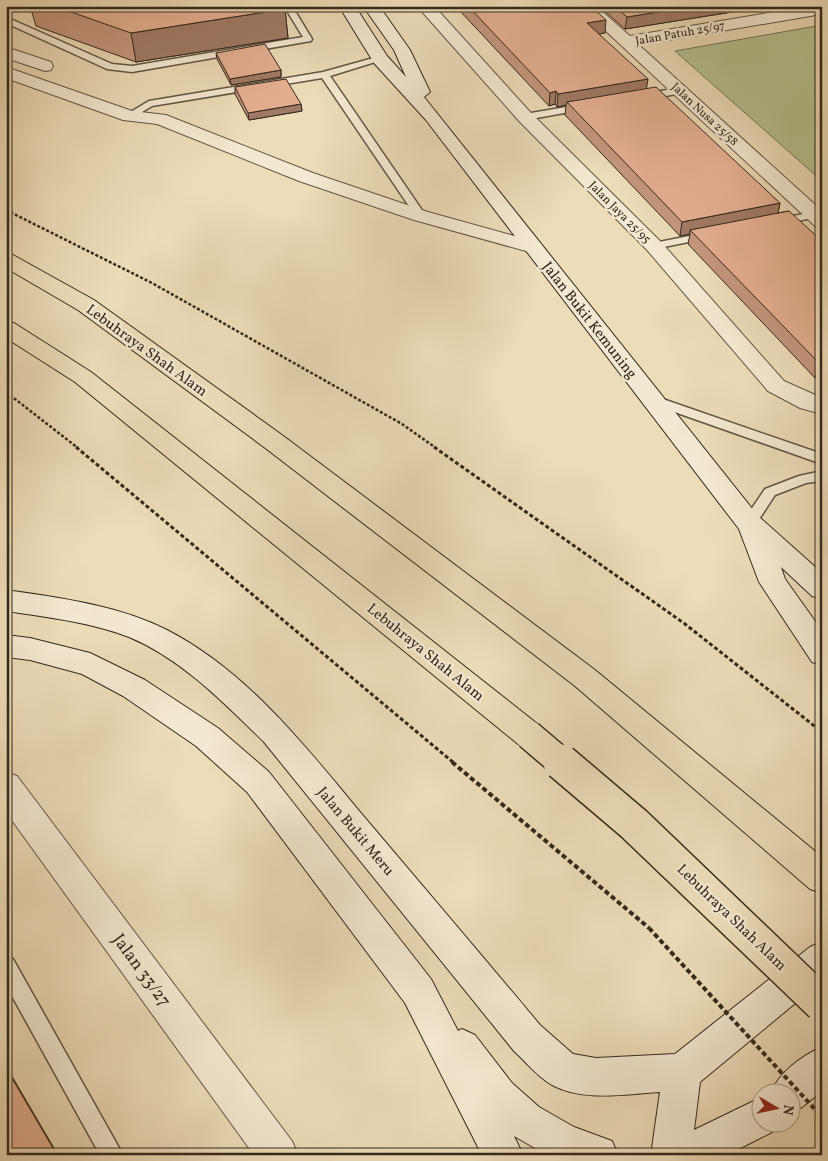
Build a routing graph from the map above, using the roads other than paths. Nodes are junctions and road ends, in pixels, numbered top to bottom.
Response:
1 (288, 6) edge
2 (347, 6) edge
3 (371, 6) edge
4 (425, 6) edge
5 (587, 6) edge
6 (822, 9) edge
7 (6, 20) edge
8 (626, 42) junction
9 (6, 52) edge
10 (380, 59) junction
11 (60, 71) dead end
12 (6, 72) edge
13 (324, 76) junction
14 (679, 91) junction
15 (631, 99) edge
16 (592, 106) edge
17 (155, 112) junction
18 (432, 116) junction
19 (525, 117) junction
20 (421, 216) junction
21 (818, 219) edge
22 (766, 224) edge
23 (719, 233) edge
24 (654, 246) junction
25 (533, 247) junction
26 (6, 259) edge
27 (6, 328) edge
28 (654, 400) junction
29 (822, 406) edge
30 (822, 459) edge
31 (822, 476) edge
32 (749, 523) junction
33 (822, 589) edge
34 (6, 600) edge
35 (6, 646) edge
36 (822, 654) edge
37 (6, 786) edge
38 (822, 878) edge
39 (822, 958) edge
40 (6, 966) edge
41 (418, 991) junction
42 (822, 1004) edge
43 (822, 1066) edge
44 (682, 1072) junction
45 (800, 1085) edge
46 (750, 1121) edge
47 (112, 1155) edge
48 (278, 1155) edge
49 (503, 1155) edge
50 (598, 1155) edge
51 (671, 1155) edge
52 (685, 1155) edge

1 - 7 lane
2 - 10 main road, Jalan Bukit Kemuning
3 - 18 main road, Jalan Bukit Kemuning
4 - 19 main road, Jalan Jaya 25/95
5 - 8 main road, Jalan Nusa 25/58
6 - 8 main road, Jalan Patuh 25/97
8 - 14 main road, Jalan Nusa 25/58
9 - 11 main road
10 - 13 lane
10 - 18 main road, Jalan Bukit Kemuning
12 - 17 main road
13 - 17 lane
13 - 20 lane
14 - 15 lane
14 - 21 main road, Jalan Nusa 25/58
16 - 19 lane
17 - 20 main road
18 - 25 main road, Jalan Bukit Kemuning
19 - 24 main road, Jalan Jaya 25/95
20 - 25 main road
21 - 22 lane
23 - 24 lane
24 - 29 main road, Jalan Jaya 25/95
25 - 28 main road, Jalan Bukit Kemuning
26 - 38 highway, Lebuhraya Shah Alam
27 - 42 highway, Lebuhraya Shah Alam, bridge
28 - 30 lane
28 - 32 main road, Jalan Bukit Kemuning
31 - 32 lane
32 - 33 main road, Jalan Bukit Kemuning
32 - 36 main road, Jalan Bukit Kemuning
34 - 44 main road, Jalan Bukit Meru
35 - 41 main road
37 - 48 main road, Jalan 33/27
39 - 44 main road
40 - 47 lane
41 - 49 main road
41 - 50 main road
43 - 45 main road
44 - 51 main road
46 - 52 main road

